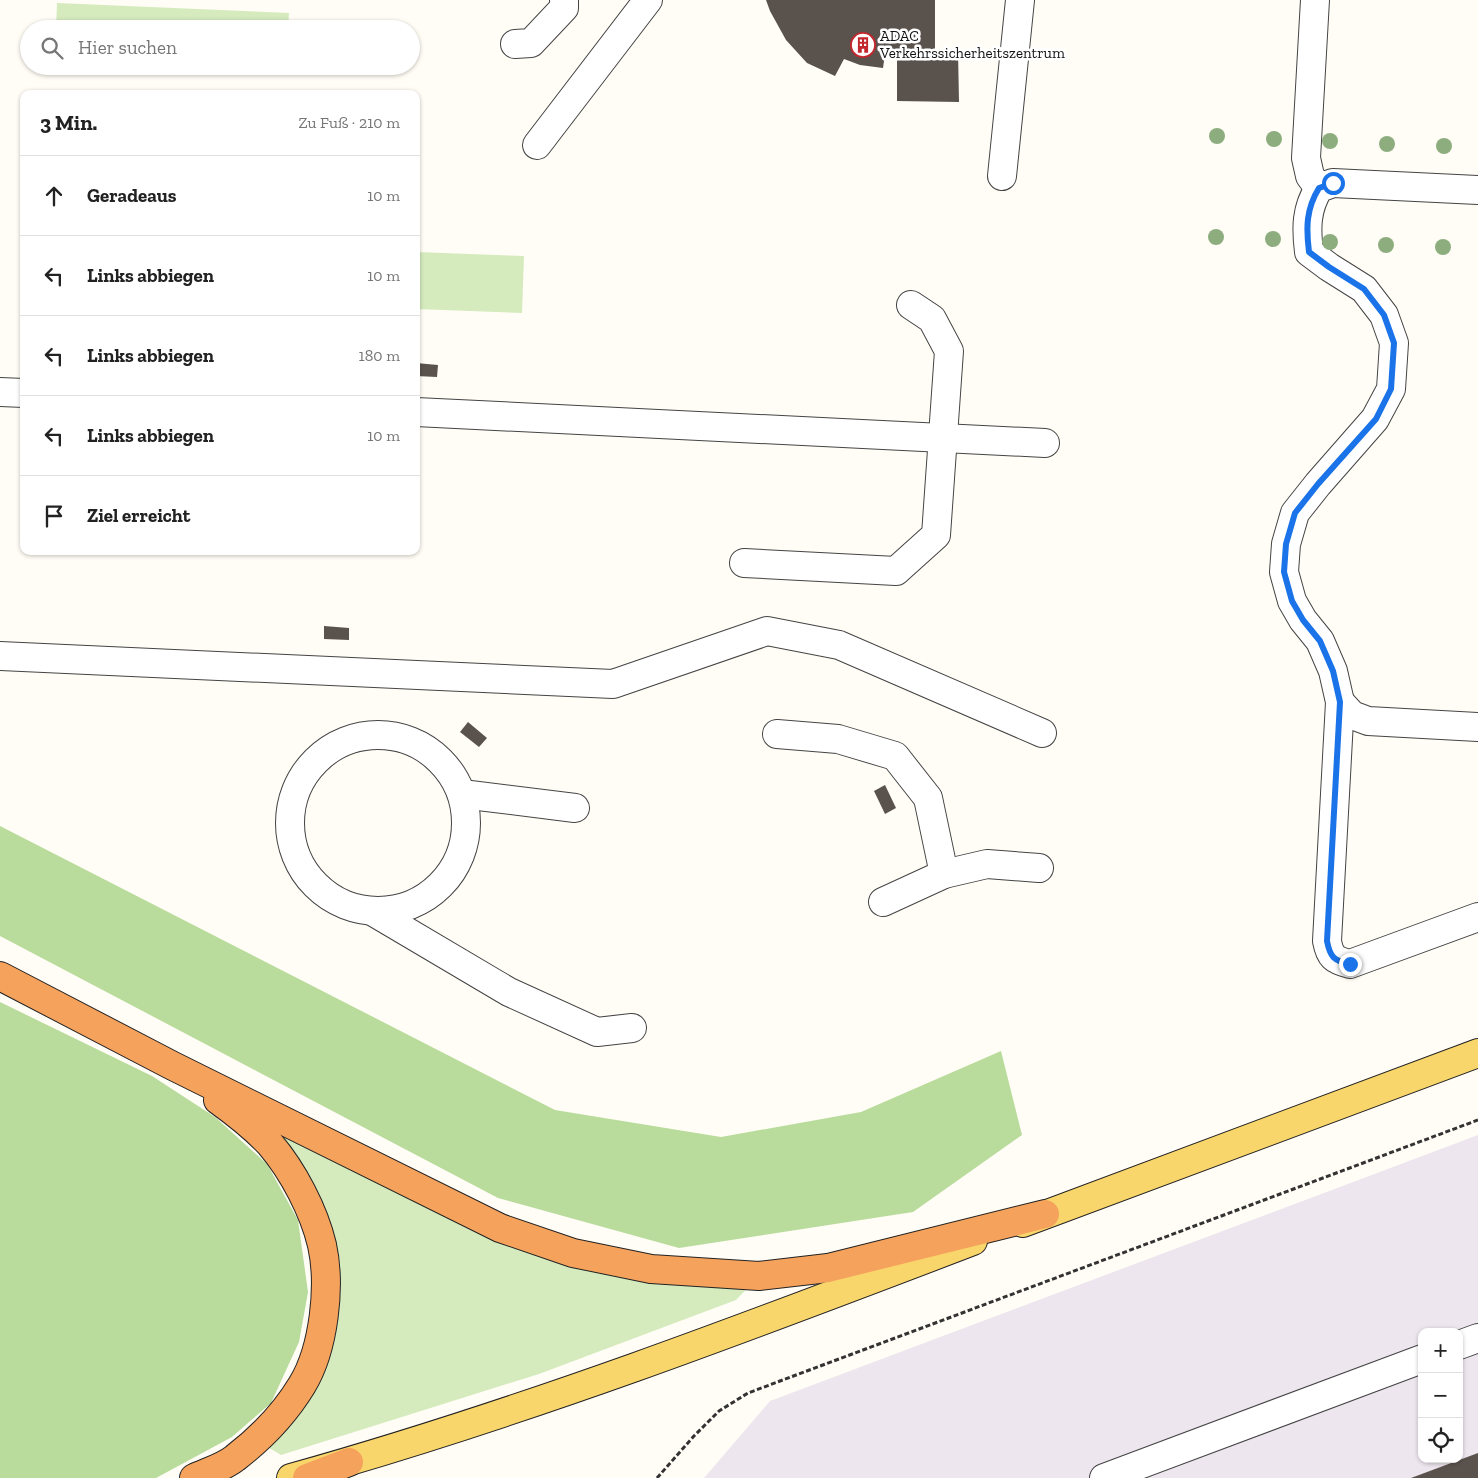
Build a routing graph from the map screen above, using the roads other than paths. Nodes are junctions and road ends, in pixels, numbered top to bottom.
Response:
1 (564, 0) edge
2 (648, 0) edge
3 (1020, 0) edge
4 (1315, 0) edge
5 (515, 44) dead end
6 (537, 145) dead end
7 (1002, 176) dead end
8 (1319, 188) junction
9 (1478, 190) edge
10 (911, 305) dead end
11 (0, 392) edge
12 (20, 393) edge
13 (420, 412) edge
14 (943, 437) junction
15 (1046, 442) dead end
16 (744, 563) dead end
17 (0, 656) edge
18 (1340, 702) junction
19 (1478, 726) edge
20 (777, 734) dead end
21 (1042, 734) dead end
22 (462, 794) junction
23 (575, 808) dead end
24 (1039, 868) dead end
25 (944, 874) junction
26 (883, 902) dead end
27 (372, 912) junction
28 (1478, 917) edge
29 (0, 976) edge
30 (632, 1028) dead end
31 (1478, 1053) edge
32 (173, 1066) junction
33 (1045, 1214) junction
34 (1478, 1338) edge
35 (1463, 1344) edge
36 (1418, 1360) edge
37 (349, 1462) junction
38 (194, 1478) edge
39 (291, 1478) edge
40 (307, 1478) edge
41 (1104, 1478) edge

1 - 5 lane
2 - 6 lane
3 - 7 lane
4 - 8 lane
8 - 9 lane
8 - 18 lane
10 - 14 lane
11 - 12 lane
13 - 14 lane
14 - 15 lane
14 - 16 lane
17 - 21 lane
18 - 19 lane
18 - 28 lane
20 - 25 lane
22 - 23 lane
22 - 27 lane
22 - 27 lane
24 - 25 lane
25 - 26 lane
27 - 30 lane
29 - 32 highway
31 - 33 main road
32 - 33 highway
32 - 38 highway
33 - 37 main road
34 - 35 lane
36 - 41 lane
37 - 39 main road
37 - 40 highway

